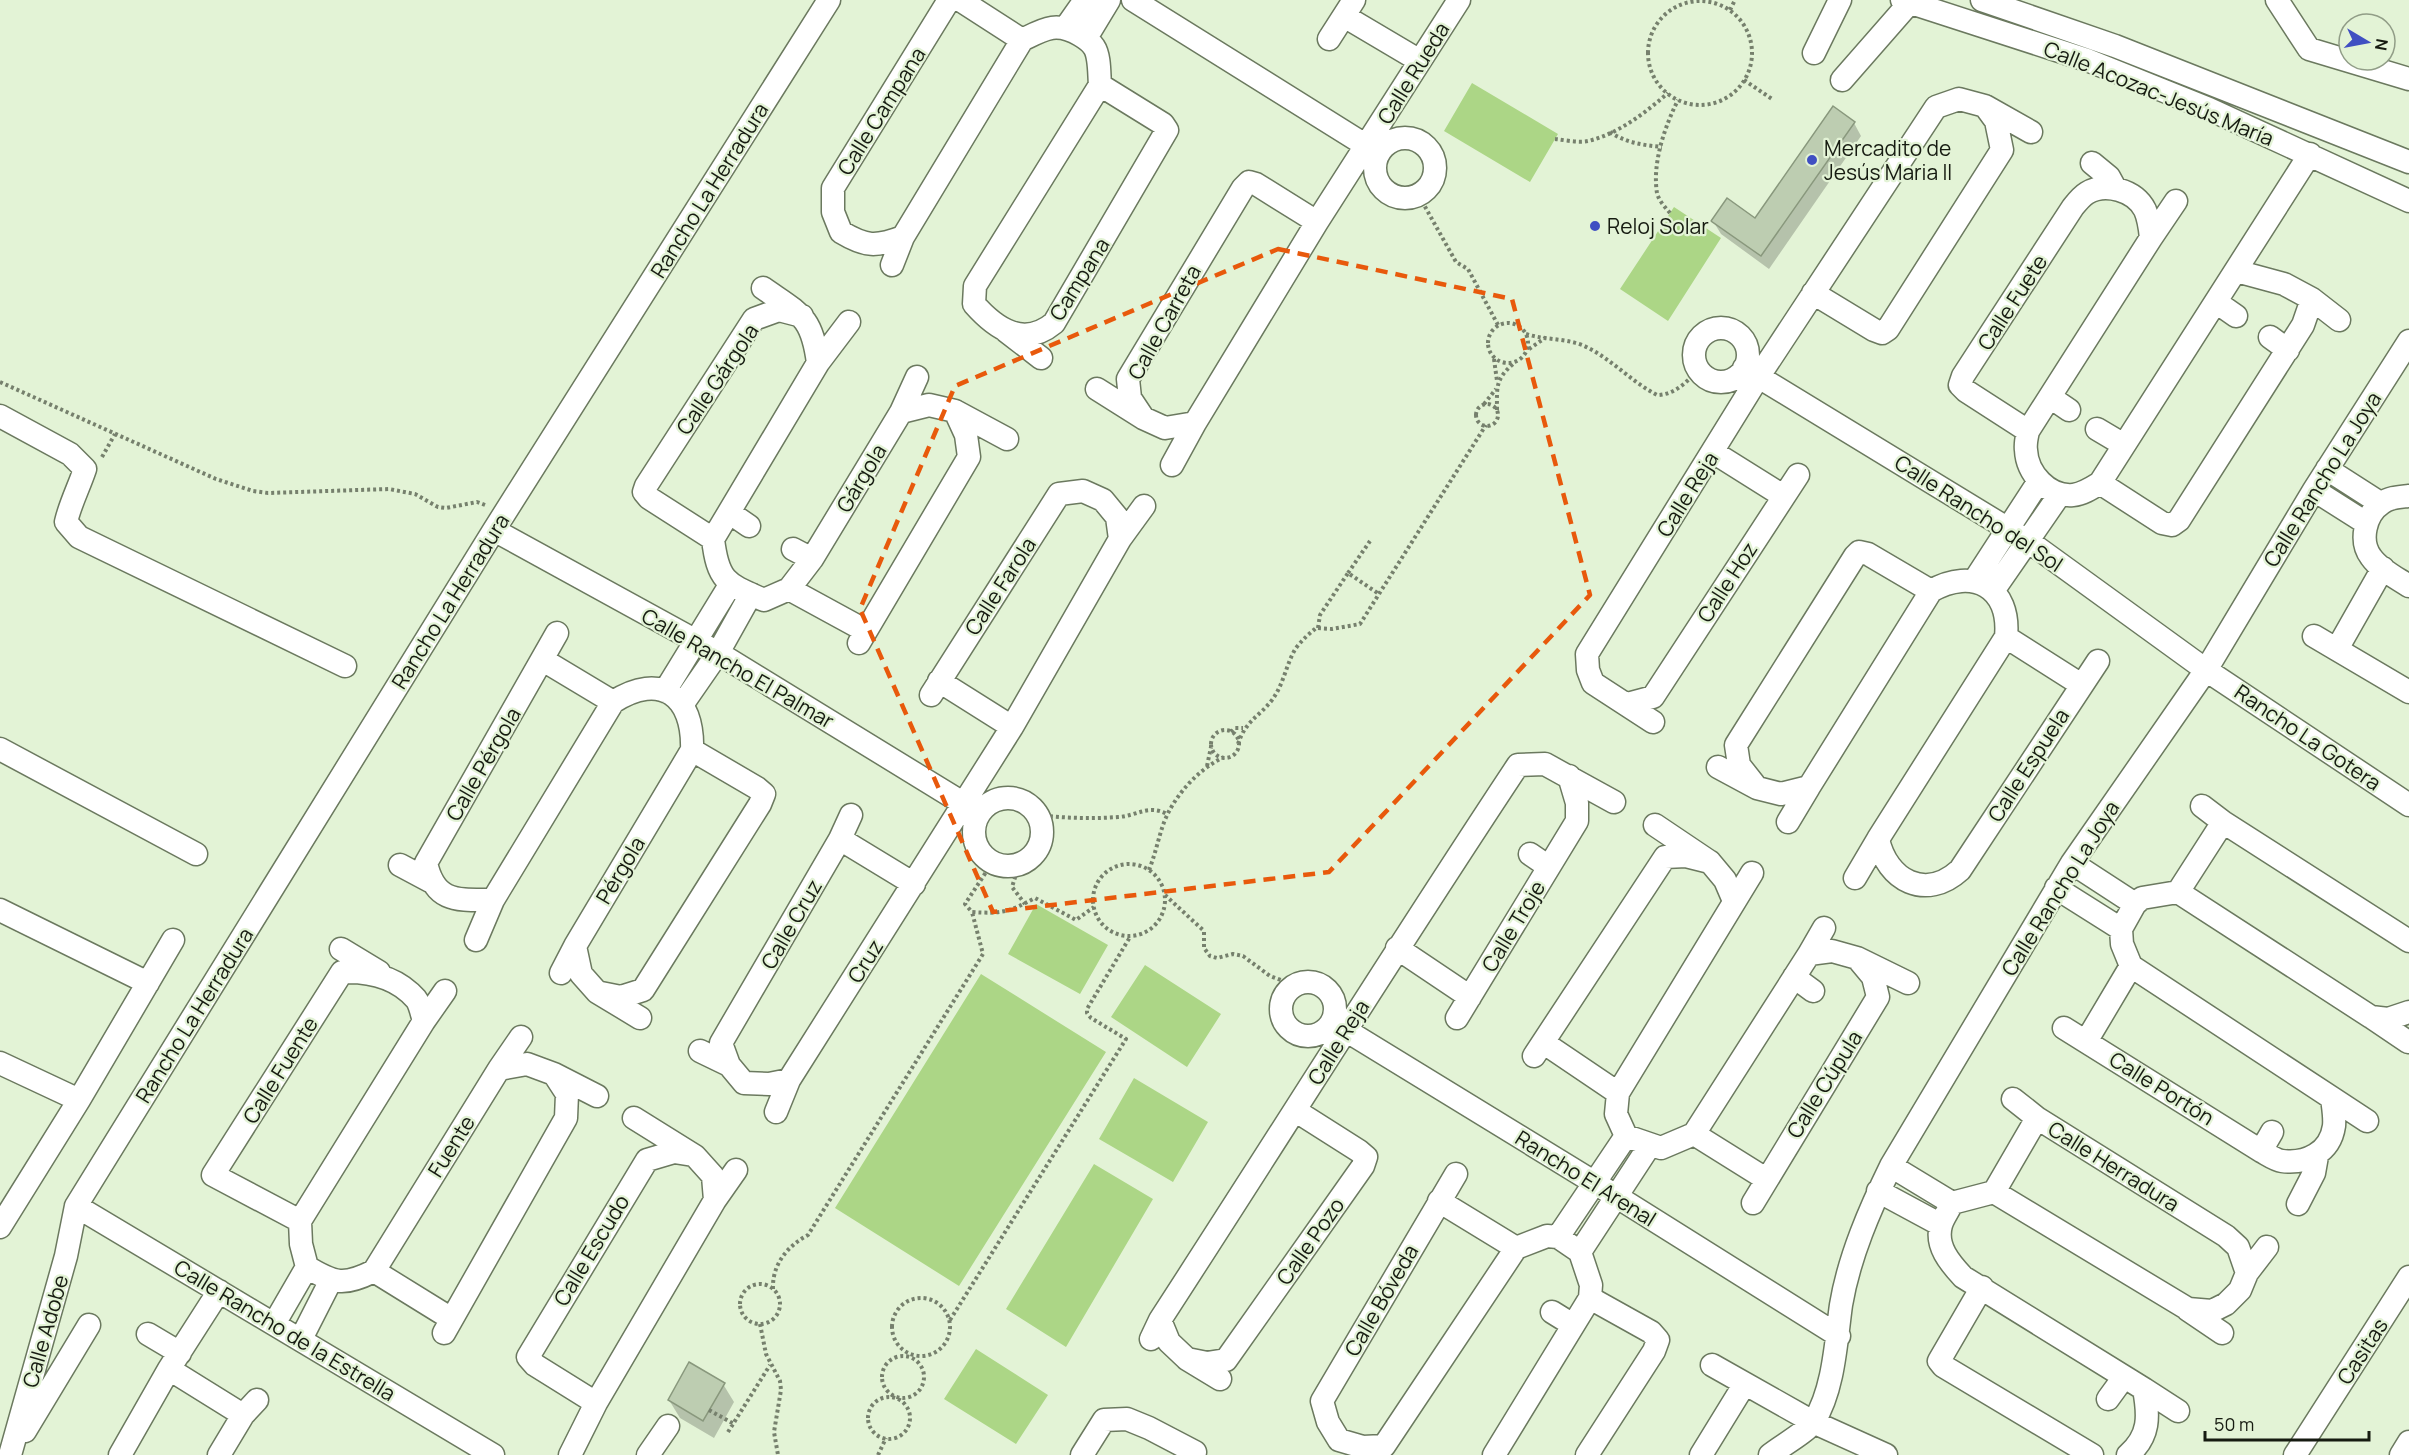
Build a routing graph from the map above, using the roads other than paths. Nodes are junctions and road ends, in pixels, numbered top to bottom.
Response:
1 (829, 0) edge
2 (949, 0) edge
3 (960, 0) edge
4 (1085, 0) edge
5 (1109, 0) edge
6 (1133, 0) edge
7 (1459, 0) edge
8 (1840, 0) edge
9 (1982, 0) edge
10 (2277, 0) edge
11 (1908, 1) edge
12 (1349, 8) edge
13 (1076, 33) junction
14 (1329, 39) dead end
15 (1022, 40) junction
16 (1814, 53) dead end
17 (1420, 61) junction
18 (2409, 79) edge
19 (1842, 80) dead end
20 (1100, 85) junction
21 (2220, 87) junction
22 (1985, 106) junction
23 (2209, 109) junction
24 (2031, 132) dead end
25 (1372, 150) junction
26 (2310, 154) junction
27 (2409, 162) edge
28 (2092, 164) dead end
29 (2124, 192) junction
30 (2176, 201) dead end
31 (2409, 201) edge
32 (1317, 222) junction
33 (903, 237) junction
34 (2137, 247) junction
35 (892, 266) dead end
36 (2236, 271) junction
37 (763, 288) dead end
38 (1813, 293) junction
39 (2312, 299) junction
40 (2216, 302) junction
41 (803, 316) junction
42 (2236, 316) dead end
43 (2339, 320) dead end
44 (849, 322) dead end
45 (1005, 330) junction
46 (2409, 341) edge
47 (1041, 358) dead end
48 (818, 363) junction
49 (1752, 372) junction
50 (917, 377) dead end
51 (1097, 389) dead end
52 (2050, 397) junction
53 (2069, 410) dead end
54 (901, 411) junction
55 (956, 411) junction
56 (0, 416) edge
57 (1143, 418) junction
58 (1196, 423) junction
59 (2097, 429) dead end
60 (2028, 430) junction
61 (1006, 439) dead end
62 (2124, 445) junction
63 (1713, 452) junction
64 (1172, 465) dead end
65 (2327, 469) junction
66 (1798, 475) dead end
67 (2100, 483) junction
68 (2050, 488) junction
69 (2314, 490) junction
70 (1783, 496) junction
71 (2409, 496) edge
72 (2380, 503) junction
73 (1144, 506) dead end
74 (730, 513) junction
75 (2366, 523) junction
76 (749, 526) dead end
77 (2008, 529) junction
78 (494, 530) junction
79 (713, 539) junction
80 (1120, 539) junction
81 (2028, 541) junction
82 (2383, 568) junction
83 (1983, 585) junction
84 (2409, 586) edge
85 (789, 589) junction
86 (741, 590) junction
87 (1931, 591) junction
88 (557, 633) dead end
89 (2314, 636) dead end
90 (2006, 637) junction
91 (696, 641) junction
92 (2337, 649) junction
93 (718, 653) junction
94 (543, 660) junction
95 (2098, 661) dead end
96 (345, 666) dead end
97 (2206, 670) junction
98 (2080, 684) junction
99 (2409, 692) edge
100 (674, 697) junction
101 (1618, 699) junction
102 (613, 702) junction
103 (1653, 722) dead end
104 (1012, 727) junction
105 (0, 749) edge
106 (692, 750) junction
107 (1718, 766) dead end
108 (1569, 776) junction
109 (1809, 787) junction
110 (1757, 788) junction
111 (1614, 802) dead end
112 (2409, 805) edge
113 (2202, 806) dead end
114 (972, 808) junction
115 (851, 815) dead end
116 (1788, 822) dead end
117 (2223, 822) junction
118 (1655, 825) dead end
119 (840, 839) junction
120 (1878, 839) junction
121 (196, 854) dead end
122 (1530, 854) dead end
123 (1710, 862) junction
124 (2072, 863) junction
125 (400, 865) dead end
126 (1549, 867) junction
127 (1752, 873) dead end
128 (1855, 878) dead end
129 (430, 881) junction
130 (914, 884) junction
131 (2056, 888) junction
132 (2178, 892) junction
133 (493, 900) junction
134 (1734, 901) junction
135 (2135, 904) junction
136 (0, 910) edge
137 (1824, 928) dead end
138 (2121, 929) junction
139 (2397, 939) edge
140 (173, 940) dead end
141 (476, 940) dead end
142 (575, 946) junction
143 (1397, 948) junction
144 (341, 949) dead end
145 (1809, 954) junction
146 (1857, 958) junction
147 (2131, 966) junction
148 (561, 973) dead end
149 (1794, 977) junction
150 (390, 979) junction
151 (148, 983) junction
152 (1908, 983) dead end
153 (445, 991) dead end
154 (1813, 991) dead end
155 (597, 992) junction
156 (1470, 997) junction
157 (2409, 1012) edge
158 (2372, 1017) junction
159 (640, 1018) dead end
160 (1457, 1018) dead end
161 (424, 1021) junction
162 (1339, 1026) junction
163 (2064, 1028) dead end
164 (521, 1037) dead end
165 (2087, 1040) junction
166 (2408, 1042) edge
167 (700, 1052) dead end
168 (0, 1063) edge
169 (729, 1065) junction
170 (499, 1069) junction
171 (554, 1074) junction
172 (789, 1080) junction
173 (1618, 1094) junction
174 (597, 1096) dead end
175 (2332, 1098) junction
176 (2013, 1099) dead end
177 (79, 1100) junction
178 (1296, 1111) junction
179 (776, 1112) dead end
180 (634, 1118) dead end
181 (2037, 1118) junction
182 (2367, 1121) dead end
183 (1694, 1134) junction
184 (1638, 1140) junction
185 (695, 1156) junction
186 (2317, 1156) junction
187 (1891, 1166) junction
188 (736, 1170) dead end
189 (1456, 1174) dead end
190 (1766, 1179) junction
191 (1595, 1183) junction
192 (1878, 1191) junction
193 (1994, 1192) junction
194 (1617, 1196) junction
195 (715, 1200) junction
196 (1439, 1201) junction
197 (1753, 1203) dead end
198 (1952, 1203) junction
199 (2298, 1204) dead end
200 (76, 1206) junction
201 (300, 1221) junction
202 (1, 1223) edge
203 (1941, 1226) junction
204 (1558, 1237) junction
205 (2267, 1247) dead end
206 (1516, 1248) junction
207 (1580, 1252) junction
208 (374, 1271) junction
209 (2247, 1273) junction
210 (319, 1275) junction
211 (2409, 1277) edge
212 (1982, 1287) junction
213 (219, 1291) junction
214 (1590, 1298) junction
215 (2188, 1309) junction
216 (1552, 1312) dead end
217 (274, 1324) junction
218 (89, 1325) dead end
219 (1573, 1325) junction
220 (2222, 1333) dead end
221 (148, 1334) dead end
222 (1839, 1336) junction
223 (301, 1339) junction
224 (1187, 1359) junction
225 (175, 1361) junction
226 (1712, 1365) dead end
227 (2124, 1377) junction
228 (1220, 1379) dead end
229 (1744, 1384) junction
230 (2144, 1389) junction
231 (2108, 1399) dead end
232 (596, 1403) junction
233 (2178, 1411) dead end
234 (1813, 1422) junction
235 (668, 1426) dead end
236 (1149, 1428) junction
237 (2409, 1442) edge
238 (2087, 1445) edge
239 (467, 1448) edge
240 (1382, 1450) edge
241 (1195, 1452) dead end
242 (10, 1455) edge
243 (120, 1455) edge
244 (219, 1455) edge
245 (493, 1455) edge
246 (570, 1455) edge
247 (648, 1455) edge
248 (1082, 1455) edge
249 (1162, 1455) edge
250 (1494, 1455) edge
251 (1587, 1455) edge
252 (1701, 1455) edge
253 (1770, 1455) edge
254 (1886, 1455) edge
255 (2128, 1455) edge
256 (2295, 1455) edge
257 (2401, 1455) edge

1 - 78 street, Rancho La Herradura
2 - 33 street, Calle Campana
3 - 15 street
4 - 13 street
5 - 13 street
6 - 25 street
7 - 17 street, Calle Rueda
8 - 16 street
9 - 21 street, Calle Acozac-Jesús María
10 - 18 street
11 - 19 street
11 - 23 street, Calle Acozac-Jesús María
12 - 14 street
12 - 17 street
13 - 15 street
13 - 20 street
15 - 33 street
17 - 25 street, Calle Rueda
20 - 45 street, Campana
20 - 45 street, Campana
21 - 23 street
21 - 27 street, Calle Acozac-Jesús María
22 - 24 street, Calle Reja
22 - 38 street, Calle Reja
22 - 38 street
23 - 26 street, Calle Acozac-Jesús María
25 - 25 street
25 - 32 street, Calle Rueda
26 - 31 street, Calle Acozac-Jesús María
26 - 36 street
28 - 29 street
29 - 34 street
29 - 60 street, Calle Fuete
30 - 34 street
32 - 57 street, Calle Carreta
32 - 58 street
33 - 35 street
34 - 52 street
36 - 39 street
36 - 40 street
37 - 41 street
38 - 49 street, Calle Reja
39 - 43 street
39 - 67 street
40 - 42 street
40 - 62 street
41 - 48 street
41 - 79 street, Calle Gárgola
44 - 48 street
45 - 47 street
46 - 65 street, Calle Rancho La Joya
48 - 74 street
49 - 49 street
49 - 63 street, Calle Reja
49 - 77 street, Calle Rancho del Sol
50 - 54 street
51 - 57 street
52 - 53 street
52 - 60 street
54 - 55 street
54 - 85 street, Gárgola
55 - 61 street
55 - 85 street
56 - 96 street
57 - 58 street
58 - 64 street
59 - 62 street
60 - 68 street
62 - 67 street
63 - 70 street
63 - 101 street, Calle Reja
65 - 69 street, Calle Rancho La Joya
65 - 72 street
66 - 70 street, Calle Hoz
67 - 68 street
68 - 77 street
68 - 81 street
69 - 75 street
69 - 97 street, Calle Rancho La Joya
70 - 101 street, Calle Hoz
71 - 72 street
72 - 75 street
73 - 80 street
74 - 76 street
74 - 79 street
75 - 82 street
77 - 81 street, Calle Rancho del Sol
77 - 83 street
78 - 91 street, Calle Rancho El Palmar
78 - 200 street, Rancho La Herradura
79 - 86 street
80 - 104 street
80 - 104 street, Calle Farola
81 - 83 street
81 - 97 street, Calle Rancho del Sol
82 - 84 street
82 - 92 street
83 - 87 street
83 - 90 street
85 - 86 street
86 - 91 street
86 - 93 street
87 - 109 street
87 - 110 street
88 - 94 street, Calle Pérgola
89 - 92 street
90 - 98 street, Calle Espuela
90 - 120 street
91 - 93 street, Calle Rancho El Palmar
91 - 100 street
92 - 99 street
93 - 100 street
93 - 114 street, Calle Rancho El Palmar
94 - 102 street
94 - 129 street, Calle Pérgola
95 - 98 street
97 - 112 street, Rancho La Gotera
97 - 124 street, Calle Rancho La Joya
98 - 120 street, Calle Espuela
100 - 102 street
100 - 106 street
101 - 103 street
102 - 133 street
104 - 114 street
105 - 121 street
106 - 142 street, Pérgola
106 - 155 street
107 - 110 street
108 - 111 street
108 - 126 street, Calle Troje
108 - 143 street, Calle Reja
109 - 110 street
109 - 116 street
113 - 117 street
114 - 114 street
114 - 130 street, Cruz
115 - 119 street
117 - 132 street
117 - 139 street
118 - 123 street
119 - 130 street
119 - 169 street, Calle Cruz
120 - 128 street
122 - 126 street
123 - 134 street
123 - 173 street
124 - 131 street, Calle Rancho La Joya
124 - 135 street
125 - 129 street
126 - 156 street, Calle Troje
127 - 134 street
129 - 133 street
130 - 172 street, Cruz
131 - 138 street
131 - 187 street, Calle Rancho La Joya
132 - 135 street
132 - 158 street
133 - 141 street
134 - 173 street
135 - 138 street
136 - 151 street
137 - 145 street
138 - 147 street
140 - 151 street
142 - 148 street
142 - 155 street
143 - 156 street, Calle Troje
143 - 162 street, Calle Reja
144 - 150 street
145 - 146 street
145 - 149 street
146 - 152 street
146 - 190 street, Calle Cúpula
147 - 165 street, Calle Portón
147 - 175 street
149 - 154 street
149 - 183 street
150 - 161 street, Calle Fuente
150 - 201 street, Calle Fuente
151 - 177 street
153 - 161 street
155 - 159 street
156 - 160 street
157 - 158 street
158 - 166 street
161 - 201 street
162 - 162 street
162 - 178 street, Calle Reja
162 - 191 street, Rancho El Arenal
163 - 165 street
164 - 170 street
165 - 186 street, Calle Portón
167 - 169 street
168 - 177 street
169 - 172 street
170 - 171 street
170 - 208 street, Fuente
171 - 174 street
171 - 208 street
172 - 179 street
173 - 184 street
175 - 182 street
175 - 186 street
176 - 181 street
177 - 202 street
178 - 224 street, Calle Reja
178 - 224 street, Calle Pozo
180 - 185 street
181 - 193 street, Calle Herradura
181 - 209 street, Calle Herradura
183 - 184 street
183 - 190 street
184 - 191 street
184 - 194 street
185 - 195 street
185 - 232 street, Calle Escudo
186 - 199 street
187 - 192 street, Calle Rancho La Joya
187 - 198 street
188 - 195 street
189 - 196 street
190 - 197 street, Calle Cúpula
191 - 194 street, Rancho El Arenal
191 - 204 street
192 - 203 street
192 - 222 street, Calle Rancho La Joya
193 - 198 street
193 - 215 street
194 - 207 street
194 - 222 street, Rancho El Arenal
195 - 232 street
196 - 206 street
196 - 240 street, Calle Bóveda
198 - 203 street
200 - 213 street, Calle Rancho de la Estrella
200 - 242 street, Calle Adobe
201 - 210 street
203 - 212 street
204 - 206 street
204 - 207 street
205 - 209 street
206 - 240 street, Calle Bóveda
207 - 214 street
208 - 210 street
209 - 215 street
210 - 217 street
210 - 223 street
211 - 256 street, Casitas
212 - 227 street
212 - 238 street
213 - 217 street, Calle Rancho de la Estrella
213 - 225 street
214 - 219 street
214 - 251 street
215 - 220 street
216 - 219 street
217 - 223 street, Calle Rancho de la Estrella
218 - 242 street, Calle Adobe
219 - 250 street
221 - 225 street
222 - 234 street, Calle Rancho La Joya
223 - 239 street, Calle Rancho de la Estrella
224 - 228 street
225 - 243 street
225 - 244 street
226 - 229 street
227 - 230 street
227 - 231 street
229 - 234 street
229 - 252 street
230 - 233 street
230 - 255 street
232 - 246 street
234 - 253 street, Calle Rancho La Joya
234 - 254 street
235 - 247 street
236 - 241 street
236 - 248 street
236 - 249 street
237 - 257 street
239 - 245 street, Calle Rancho de la Estrella

